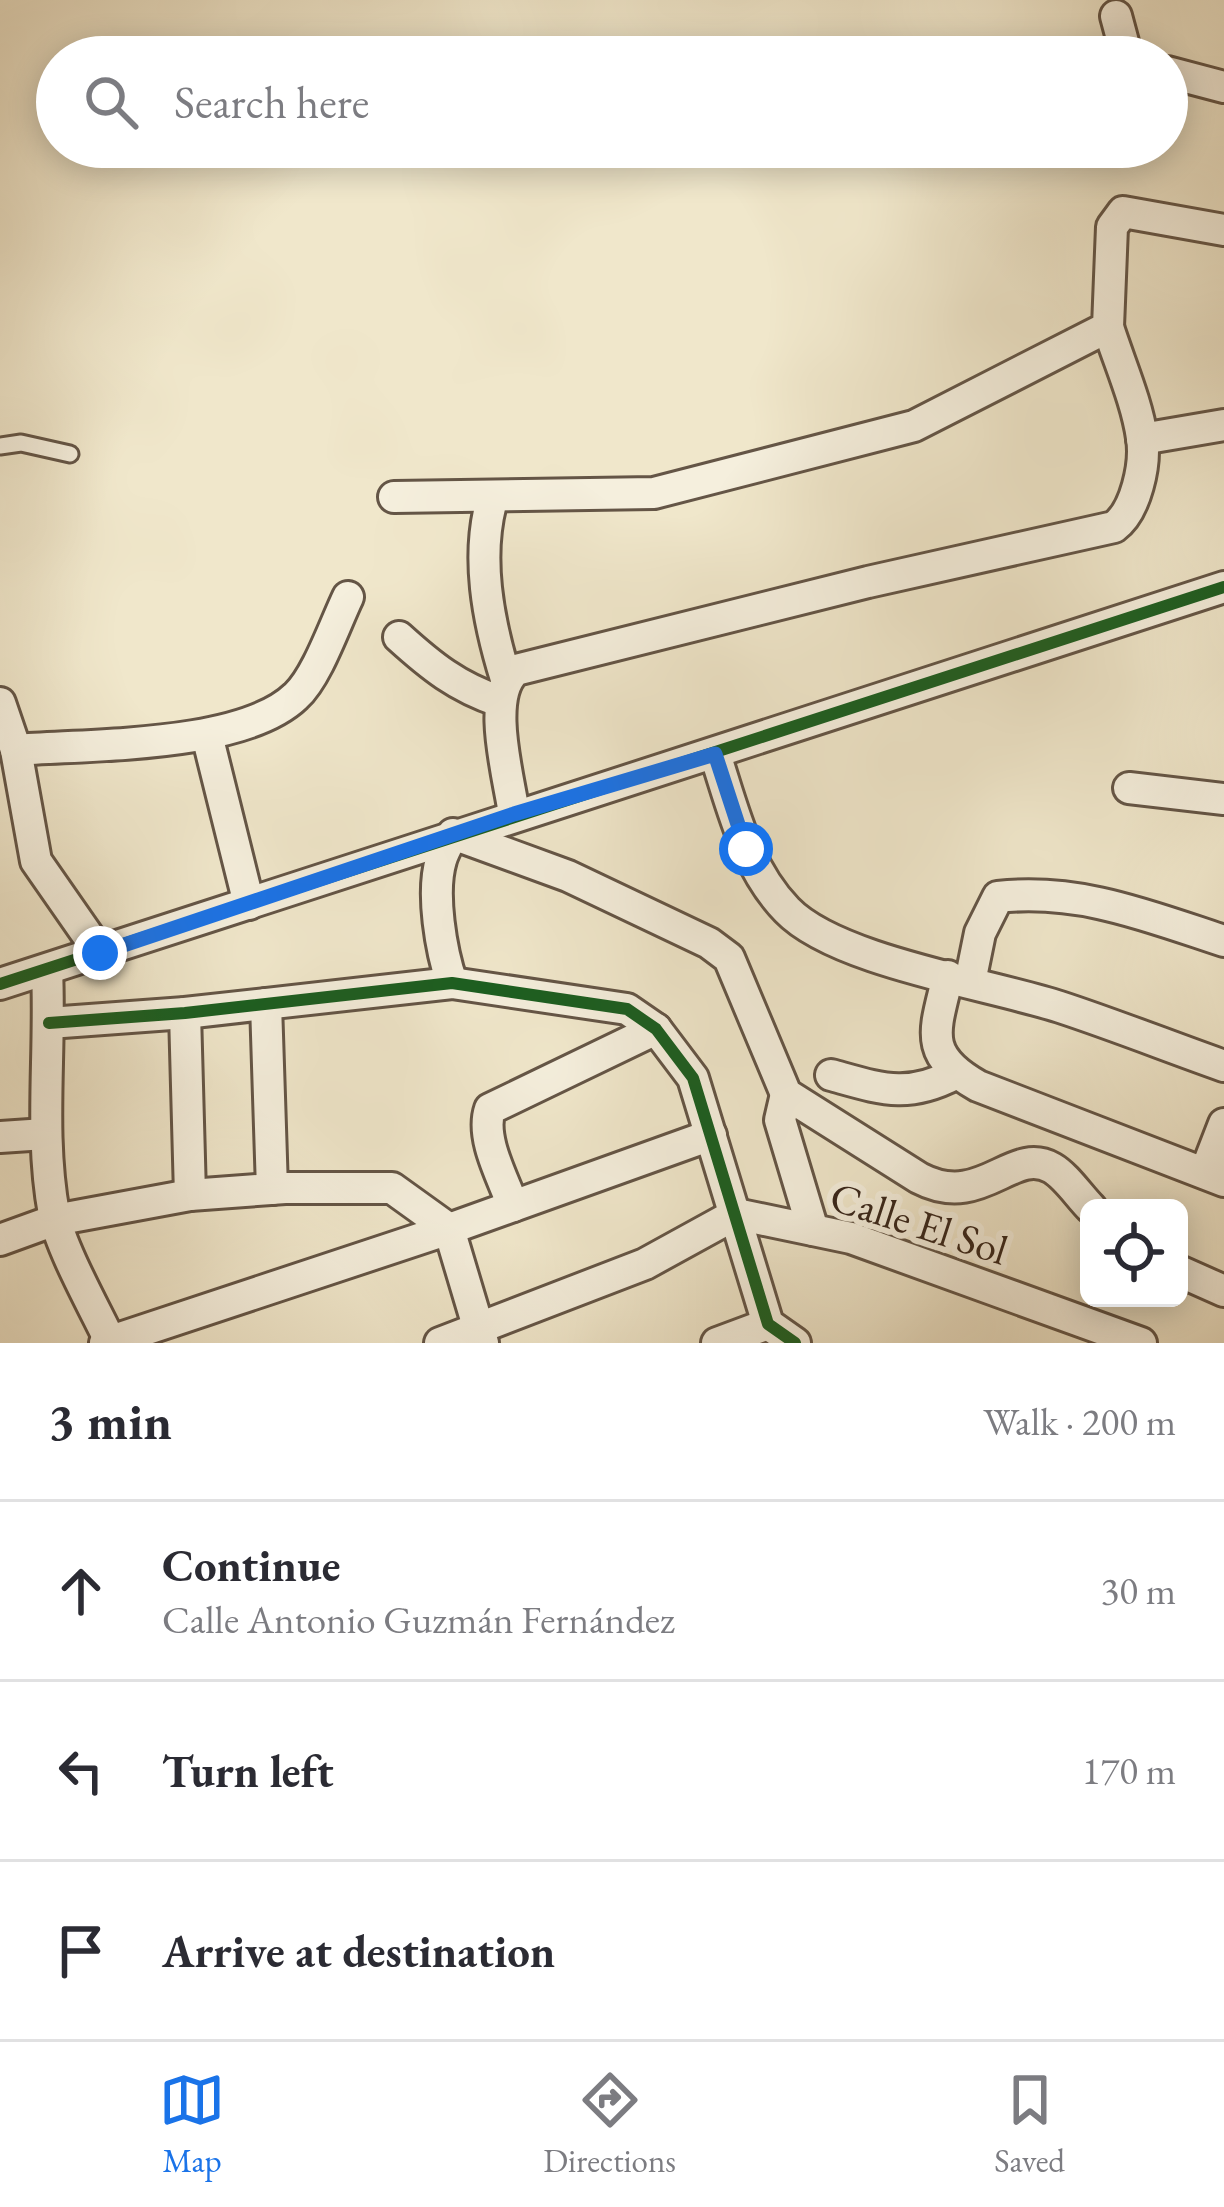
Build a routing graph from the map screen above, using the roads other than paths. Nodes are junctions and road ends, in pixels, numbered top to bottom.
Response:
1 (1116, 16) dead end
2 (1121, 36) edge
3 (1188, 78) edge
4 (1224, 88) edge
5 (1224, 230) edge
6 (1108, 327) junction
7 (1224, 424) edge
8 (1142, 439) junction
9 (0, 446) edge
10 (70, 454) dead end
11 (493, 496) junction
12 (394, 497) dead end
13 (1224, 586) edge
14 (348, 597) dead end
15 (399, 637) dead end
16 (502, 690) junction
17 (6, 727) edge
18 (207, 735) junction
19 (715, 754) junction
20 (1129, 788) dead end
21 (1224, 799) edge
22 (12, 804) edge
23 (514, 814) junction
24 (454, 834) junction
25 (249, 904) junction
26 (1224, 941) edge
27 (100, 953) junction
28 (46, 970) junction
29 (959, 979) junction
30 (452, 983) junction
31 (0, 984) edge
32 (266, 1004) junction
33 (185, 1013) junction
34 (49, 1023) junction
35 (656, 1029) junction
36 (1224, 1066) edge
37 (956, 1073) junction
38 (831, 1075) dead end
39 (786, 1094) junction
40 (1224, 1124) edge
41 (45, 1134) junction
42 (711, 1135) junction
43 (0, 1137) edge
44 (1215, 1177) edge
45 (272, 1189) junction
46 (190, 1195) junction
47 (1082, 1199) edge
48 (513, 1206) junction
49 (736, 1214) junction
50 (55, 1220) junction
51 (449, 1229) junction
52 (813, 1230) junction
53 (0, 1240) edge
54 (1188, 1275) edge
55 (1224, 1291) edge
56 (768, 1324) junction
57 (480, 1337) edge
58 (109, 1342) edge
59 (440, 1343) edge
60 (717, 1343) edge
61 (795, 1343) edge
62 (1141, 1343) edge

1 - 2 street
3 - 4 street
5 - 6 street
6 - 8 street
6 - 11 street
7 - 8 street
8 - 16 street
9 - 10 lane
11 - 12 street
11 - 16 street
13 - 19 street
14 - 18 street
15 - 16 street
16 - 23 street
17 - 18 street
17 - 22 street
18 - 25 street
19 - 23 street
19 - 29 street
20 - 21 street
22 - 27 street
23 - 24 street
24 - 25 street
24 - 30 street
24 - 39 street
25 - 27 street
26 - 29 street
27 - 28 street
28 - 31 street
28 - 34 street
29 - 36 street
29 - 37 street
30 - 32 street
30 - 35 street
32 - 33 street
32 - 45 street
33 - 34 street
33 - 46 street
34 - 41 street
35 - 42 street
35 - 48 street
37 - 38 street
37 - 44 street
39 - 47 street
39 - 52 street
40 - 44 street
41 - 43 street
41 - 50 street
42 - 48 street
42 - 49 street
45 - 46 street
45 - 51 street
46 - 50 street
48 - 51 street
49 - 52 street, Calle El Sol
49 - 56 street
49 - 57 street
50 - 53 street
50 - 58 street
51 - 57 street
51 - 58 street
52 - 62 street, Calle El Sol
54 - 55 street
56 - 60 street
56 - 61 street
57 - 59 street

